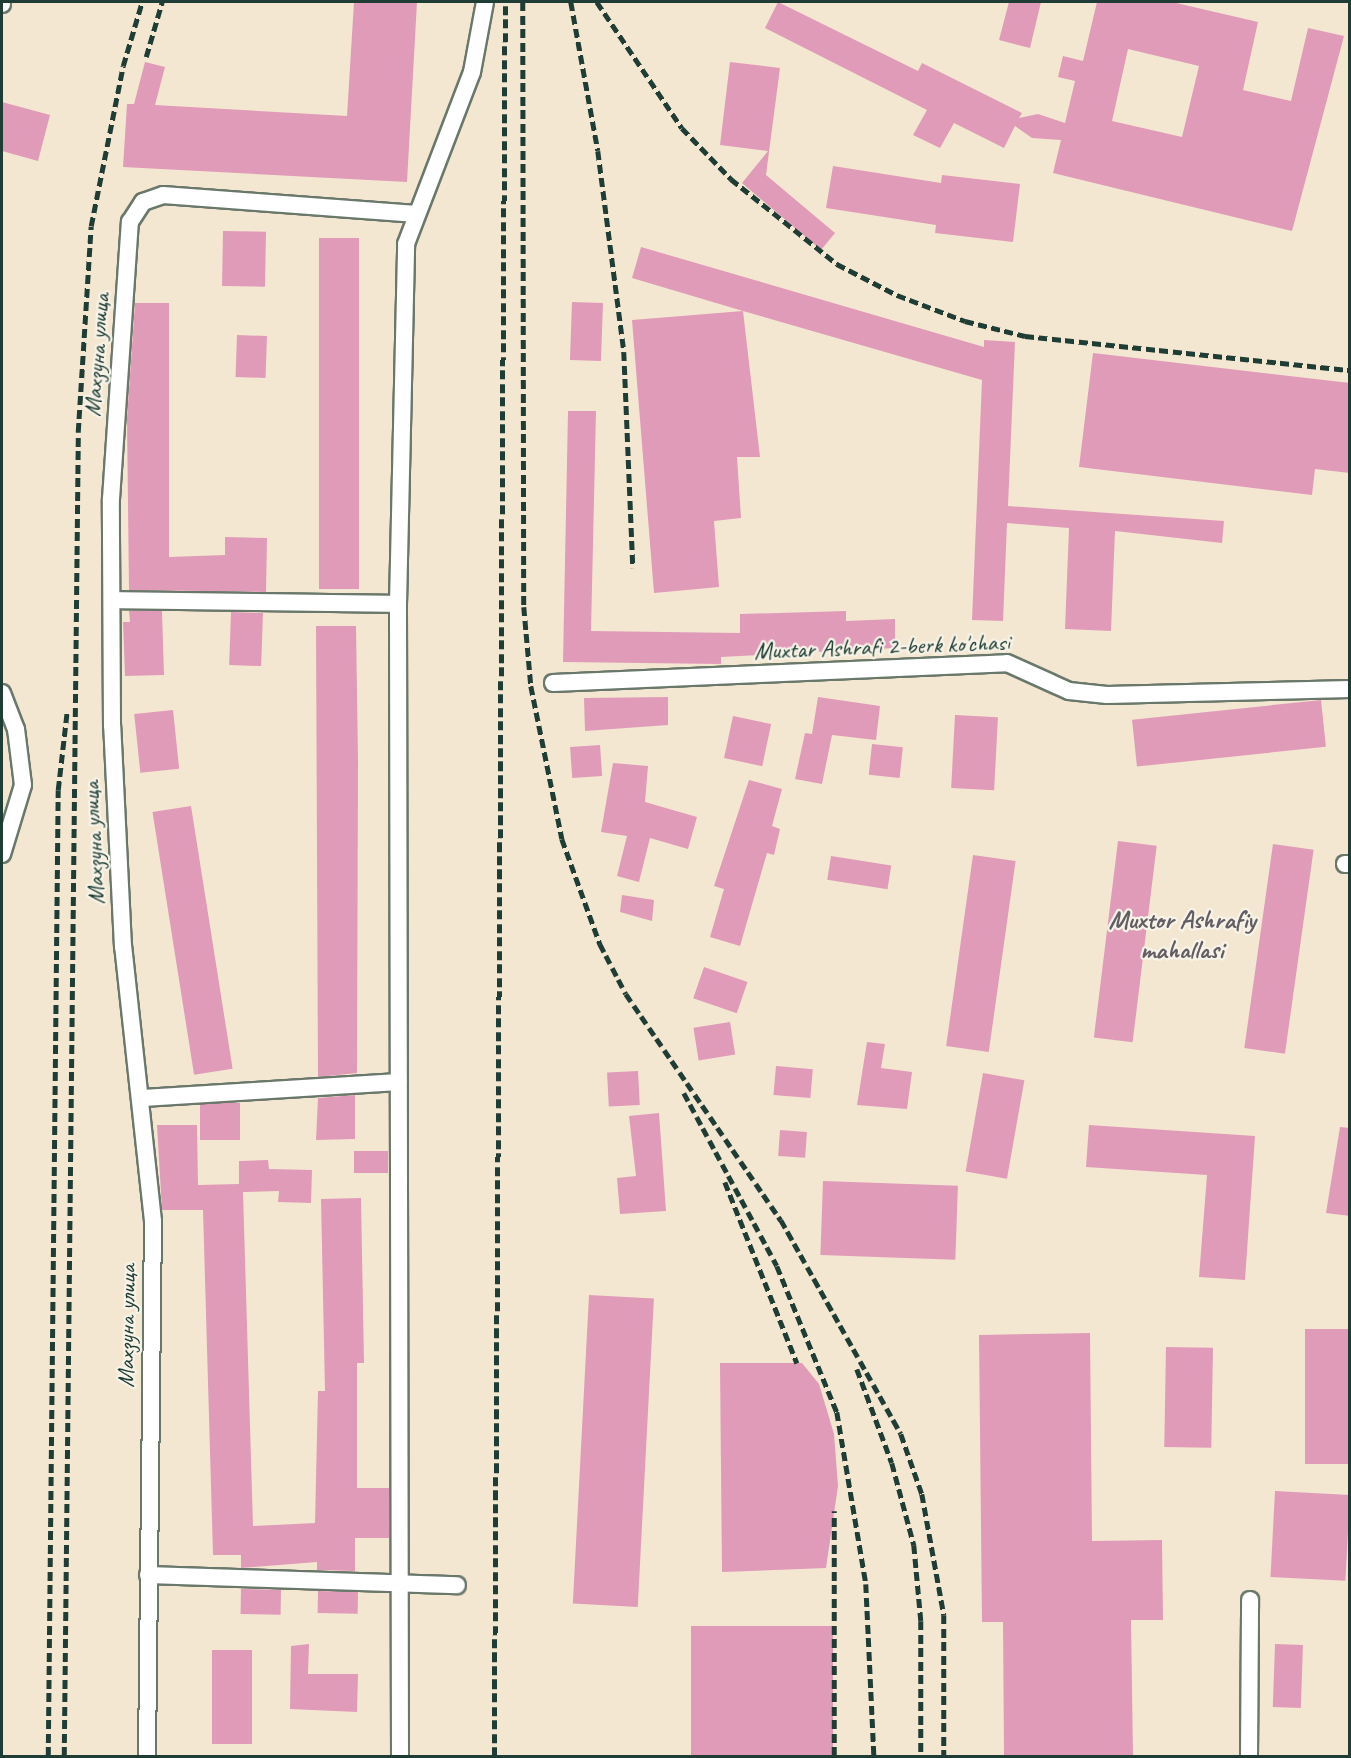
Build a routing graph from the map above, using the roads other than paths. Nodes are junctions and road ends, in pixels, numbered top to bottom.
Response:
1 (485, 2) edge
2 (413, 214) junction
3 (111, 600) junction
4 (398, 604) junction
5 (553, 682) dead end
6 (1350, 689) edge
7 (2, 693) edge
8 (2, 854) edge
9 (398, 1082) junction
10 (143, 1098) junction
11 (148, 1575) junction
12 (401, 1580) junction
13 (457, 1585) dead end
14 (1250, 1600) dead end
15 (147, 1756) edge
16 (400, 1756) edge
17 (1249, 1756) edge

1 - 2 street
2 - 3 street, Махзуна улица
2 - 4 street
3 - 4 street
3 - 10 street, Махзуна улица
4 - 9 street
5 - 6 street, Muxtar Ashrafi 2-berk ko'chasi
7 - 8 street
9 - 10 street
9 - 12 street
10 - 11 street, Махзуна улица
11 - 12 street
11 - 15 street, Махзуна улица
12 - 13 street
12 - 16 street
14 - 17 street

